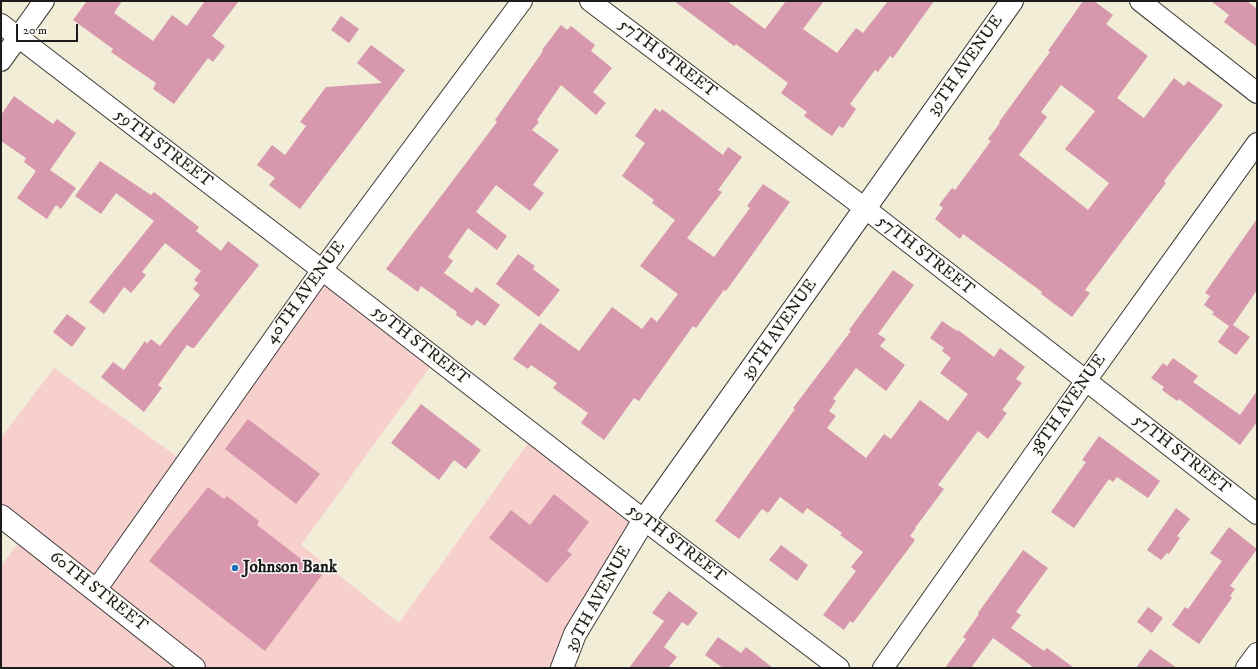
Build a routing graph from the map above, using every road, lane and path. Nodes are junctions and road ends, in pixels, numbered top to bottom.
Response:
1 (44, 1) edge
2 (522, 1) edge
3 (590, 1) edge
4 (1012, 1) edge
5 (1140, 1) edge
6 (1, 24) edge
7 (17, 38) junction
8 (1, 61) edge
9 (1257, 93) edge
10 (1257, 143) edge
11 (866, 209) junction
12 (322, 270) junction
13 (1085, 382) junction
14 (1257, 514) edge
15 (1, 516) edge
16 (644, 520) junction
17 (96, 590) junction
18 (1257, 653) edge
19 (194, 668) edge
20 (562, 668) edge
21 (839, 668) edge
22 (883, 668) edge
23 (1246, 668) edge

1 - 7 street
2 - 12 street, 40TH AVENUE
3 - 11 street, 57TH STREET
4 - 11 main road, 39TH AVENUE
5 - 9 street
6 - 7 street, 59TH STREET
7 - 8 street
7 - 12 street, 59TH STREET
10 - 13 street, 38TH AVENUE
11 - 13 street, 57TH STREET
11 - 16 main road, 39TH AVENUE
12 - 16 street, 59TH STREET
12 - 17 street, 40TH AVENUE
13 - 14 street, 57TH STREET
13 - 22 street, 38TH AVENUE
15 - 17 main road, 60TH STREET
16 - 20 main road, 39TH AVENUE
16 - 21 street, 59TH STREET
17 - 19 main road, 60TH STREET
18 - 23 street

